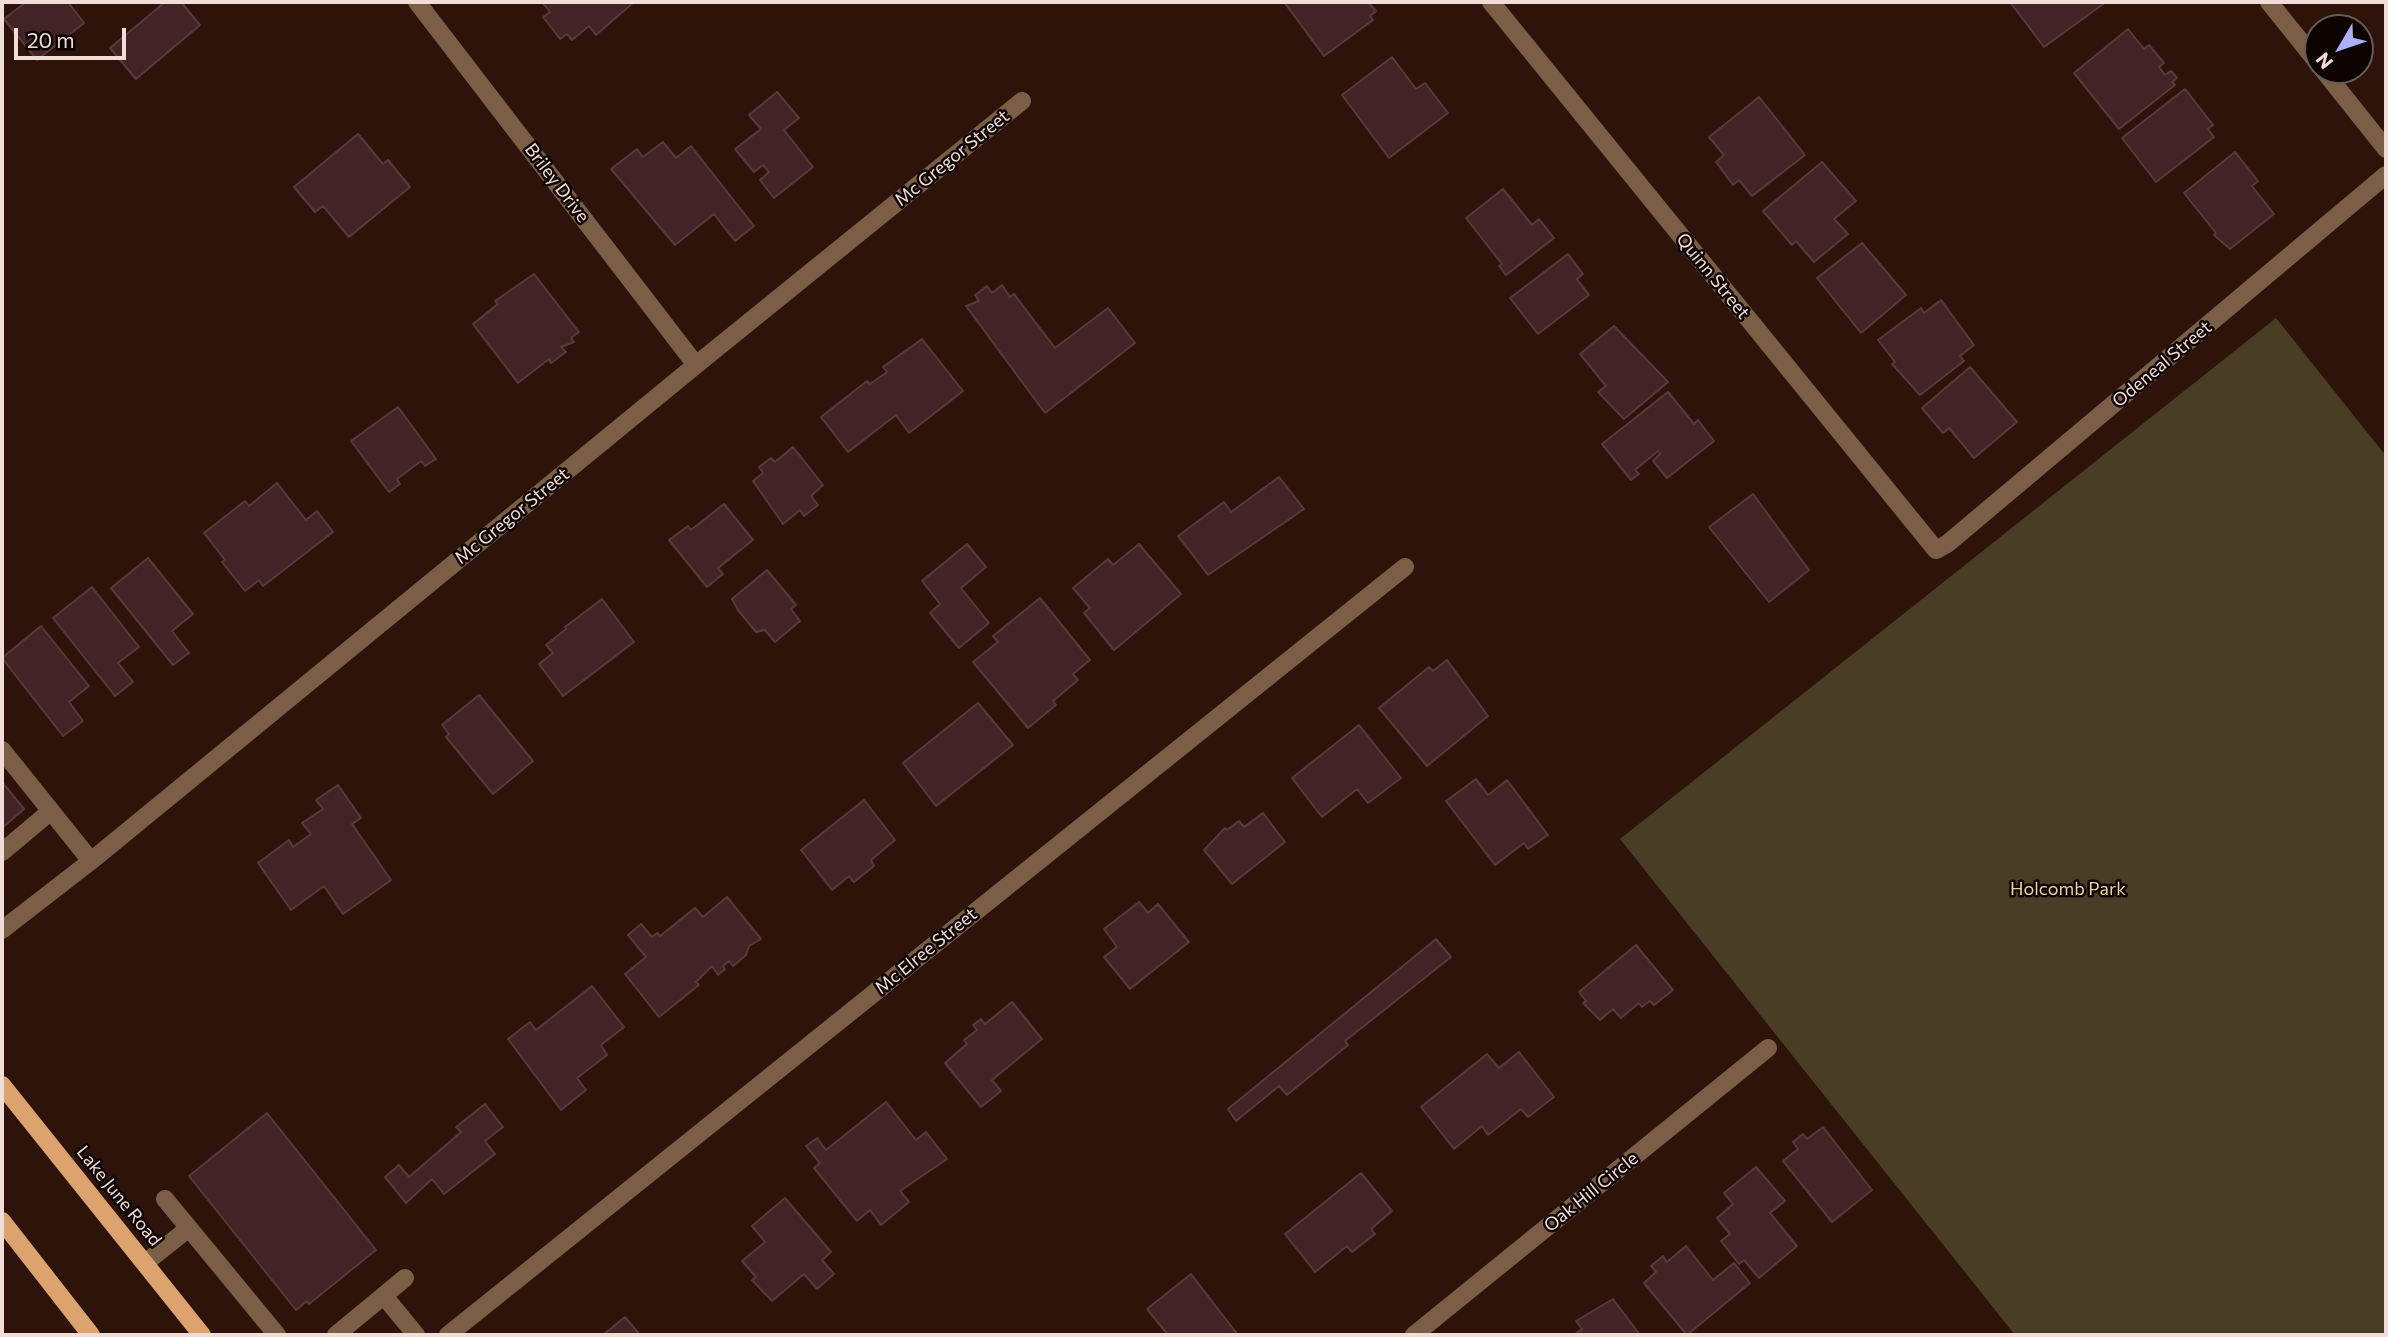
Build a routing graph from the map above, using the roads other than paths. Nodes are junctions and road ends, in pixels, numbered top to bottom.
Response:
1 (417, 2) edge
2 (1491, 2) edge
3 (2269, 2) edge
4 (2304, 46) edge
5 (2334, 84) edge
6 (1022, 101) dead end
7 (2386, 149) edge
8 (2386, 175) edge
9 (696, 365) junction
10 (1936, 550) joint
11 (1405, 567) dead end
12 (2, 750) edge
13 (51, 811) junction
14 (2, 852) edge
15 (91, 860) junction
16 (2, 930) edge
17 (1769, 1048) dead end
18 (2, 1085) edge
19 (165, 1199) dead end
20 (2, 1221) edge
21 (189, 1228) junction
22 (145, 1263) junction
23 (405, 1278) dead end
24 (384, 1296) junction
25 (91, 1335) edge
26 (202, 1335) edge
27 (275, 1335) edge
28 (336, 1335) edge
29 (416, 1335) edge
30 (448, 1335) edge
31 (1414, 1335) edge

1 - 9 street, Briley Drive
2 - 10 street, Quinn Street
3 - 4 street
5 - 7 street
6 - 9 street, Mc Gregor Street
8 - 10 street, Odeneal Street
9 - 15 street, Mc Gregor Street
11 - 30 street, Mc Elree Street
12 - 13 street
13 - 14 street
13 - 15 street
15 - 16 street, Mc Gregor Street
17 - 31 street, Oak Hill Circle
18 - 22 main road, Lake June Road
19 - 21 street
20 - 25 main road
21 - 22 street
21 - 27 street
22 - 26 main road, Lake June Road
23 - 24 street
24 - 28 street
24 - 29 street

